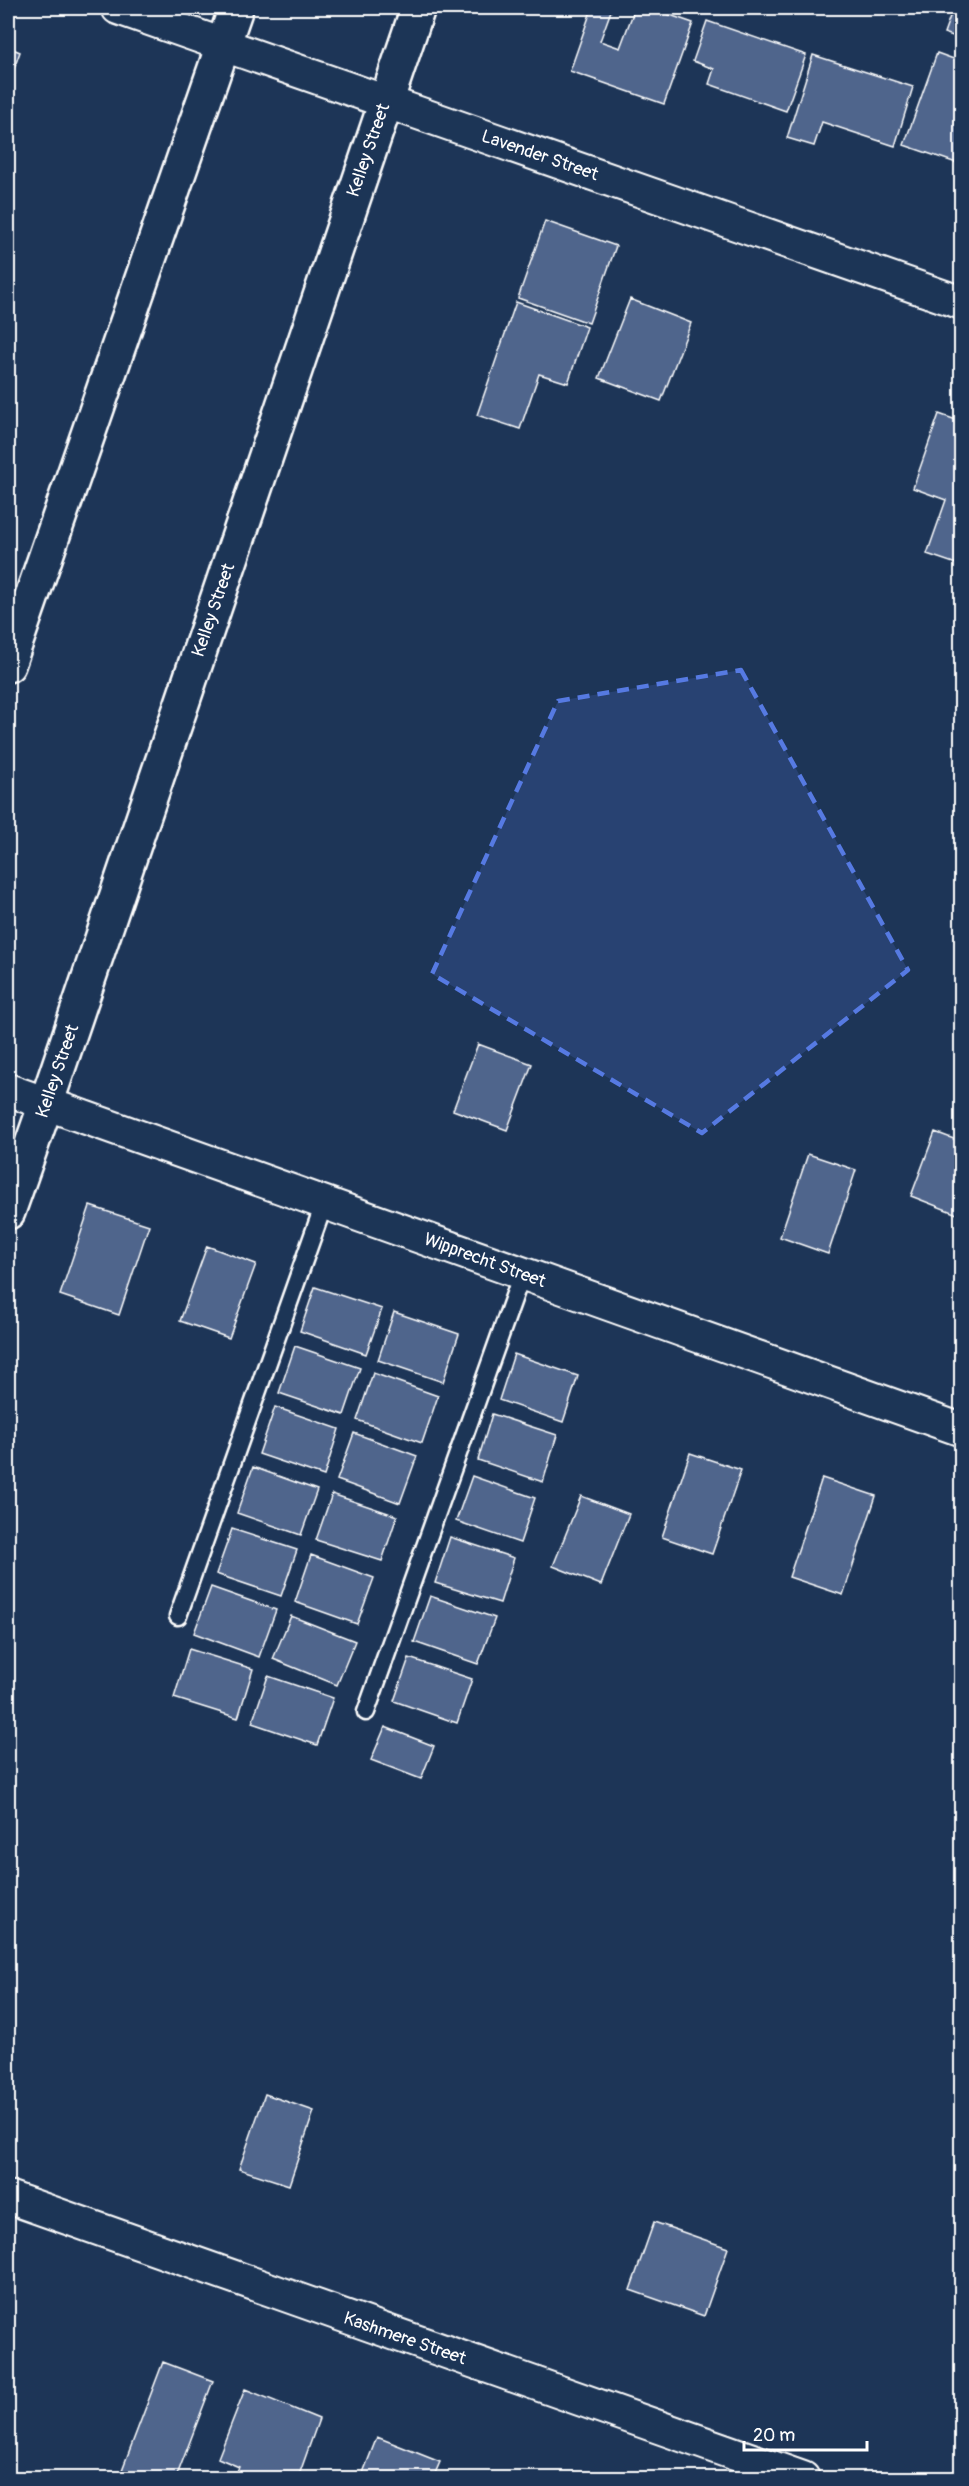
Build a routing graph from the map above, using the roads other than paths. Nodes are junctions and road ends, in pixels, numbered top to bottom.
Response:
1 (118, 8) edge
2 (236, 8) edge
3 (418, 8) edge
4 (224, 44) junction
5 (385, 101) junction
6 (962, 303) edge
7 (8, 665) edge
8 (8, 1090) edge
9 (46, 1104) junction
10 (324, 1204) junction
11 (8, 1212) edge
12 (522, 1274) junction
13 (962, 1430) edge
14 (178, 1616) dead end
15 (366, 1712) dead end
16 (8, 2197) edge
17 (803, 2478) edge

1 - 4 street, Lavender Street
2 - 4 main road
3 - 5 main road, Kelley Street
4 - 5 street, Lavender Street
4 - 7 main road
5 - 6 street, Lavender Street
5 - 9 main road, Kelley Street
8 - 9 street, Wipprecht Street
9 - 10 street, Wipprecht Street
9 - 11 main road, Kelley Street
10 - 12 street, Wipprecht Street
10 - 14 lane
12 - 13 street, Wipprecht Street
12 - 15 lane
16 - 17 street, Kashmere Street

